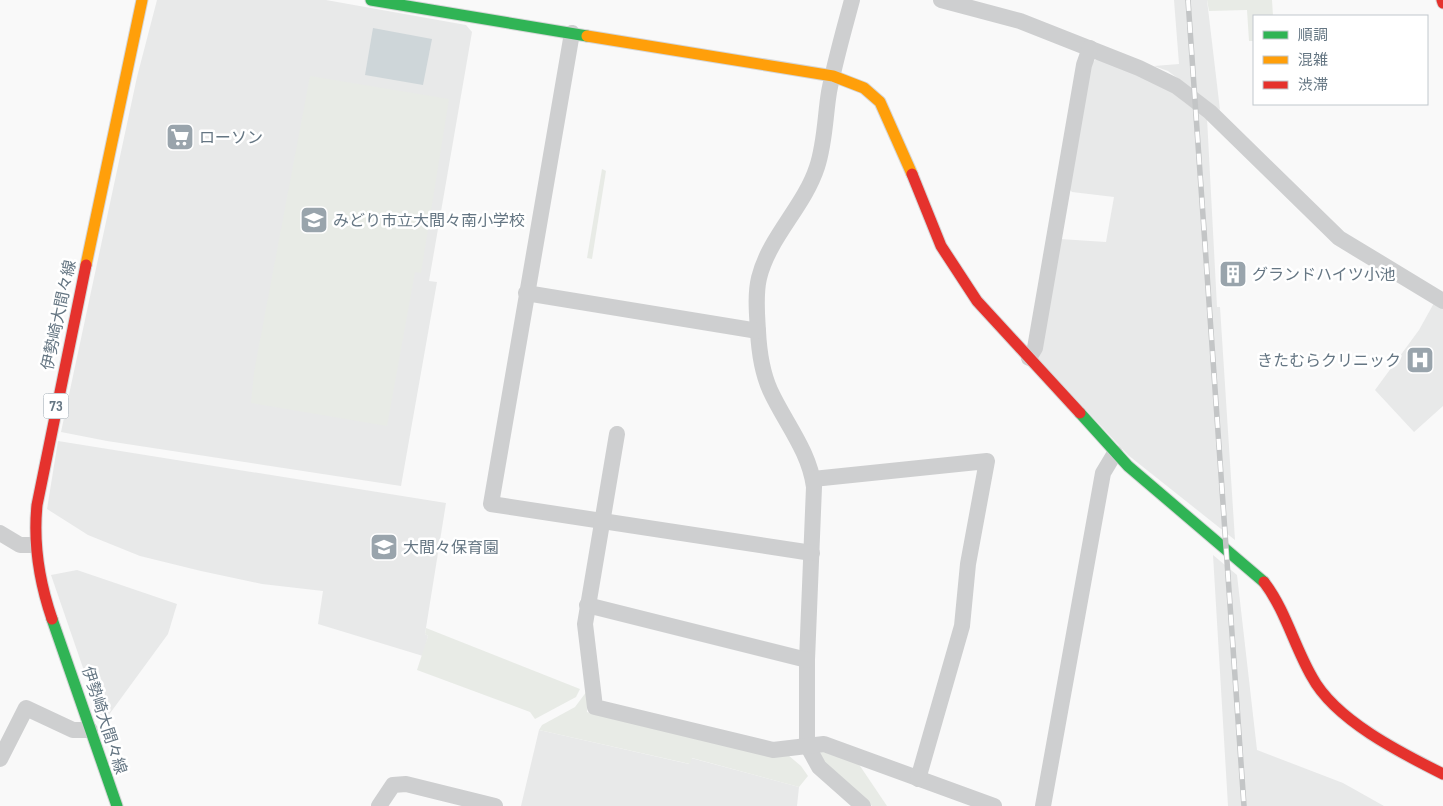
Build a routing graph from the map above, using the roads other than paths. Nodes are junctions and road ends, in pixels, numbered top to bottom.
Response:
1 (142, 0) edge
2 (371, 0) edge
3 (852, 0) edge
4 (941, 0) edge
5 (572, 33) junction
6 (1090, 48) junction
7 (833, 76) junction
8 (526, 293) junction
9 (1443, 301) edge
10 (758, 331) junction
11 (1029, 358) junction
12 (616, 434) dead end
13 (1115, 453) junction
14 (813, 479) junction
15 (601, 522) junction
16 (1, 532) edge
17 (34, 545) junction
18 (812, 553) junction
19 (587, 605) junction
20 (807, 660) junction
21 (90, 730) junction
22 (807, 745) junction
23 (0, 759) edge
24 (1443, 774) edge
25 (918, 778) junction
26 (117, 806) edge
27 (379, 806) edge
28 (496, 806) edge
29 (863, 806) edge
30 (994, 806) edge
31 (1044, 806) edge

1 - 17 street, 伊勢崎大間々線 / 73
2 - 5 street
3 - 7 street
4 - 6 street
5 - 7 street
5 - 8 street
6 - 9 street
6 - 11 street
7 - 10 street
7 - 11 street
8 - 10 street
8 - 15 street
10 - 14 street
11 - 13 street
12 - 15 street
13 - 24 street
13 - 31 street
14 - 18 street
14 - 25 street
15 - 18 street
15 - 19 street
16 - 17 street
17 - 21 street, 伊勢崎大間々線 / 73
18 - 20 street
19 - 20 street
19 - 22 street
20 - 22 street
21 - 23 street
21 - 26 street, 伊勢崎大間々線 / 73
22 - 25 street
22 - 29 street
25 - 30 street
27 - 28 street

